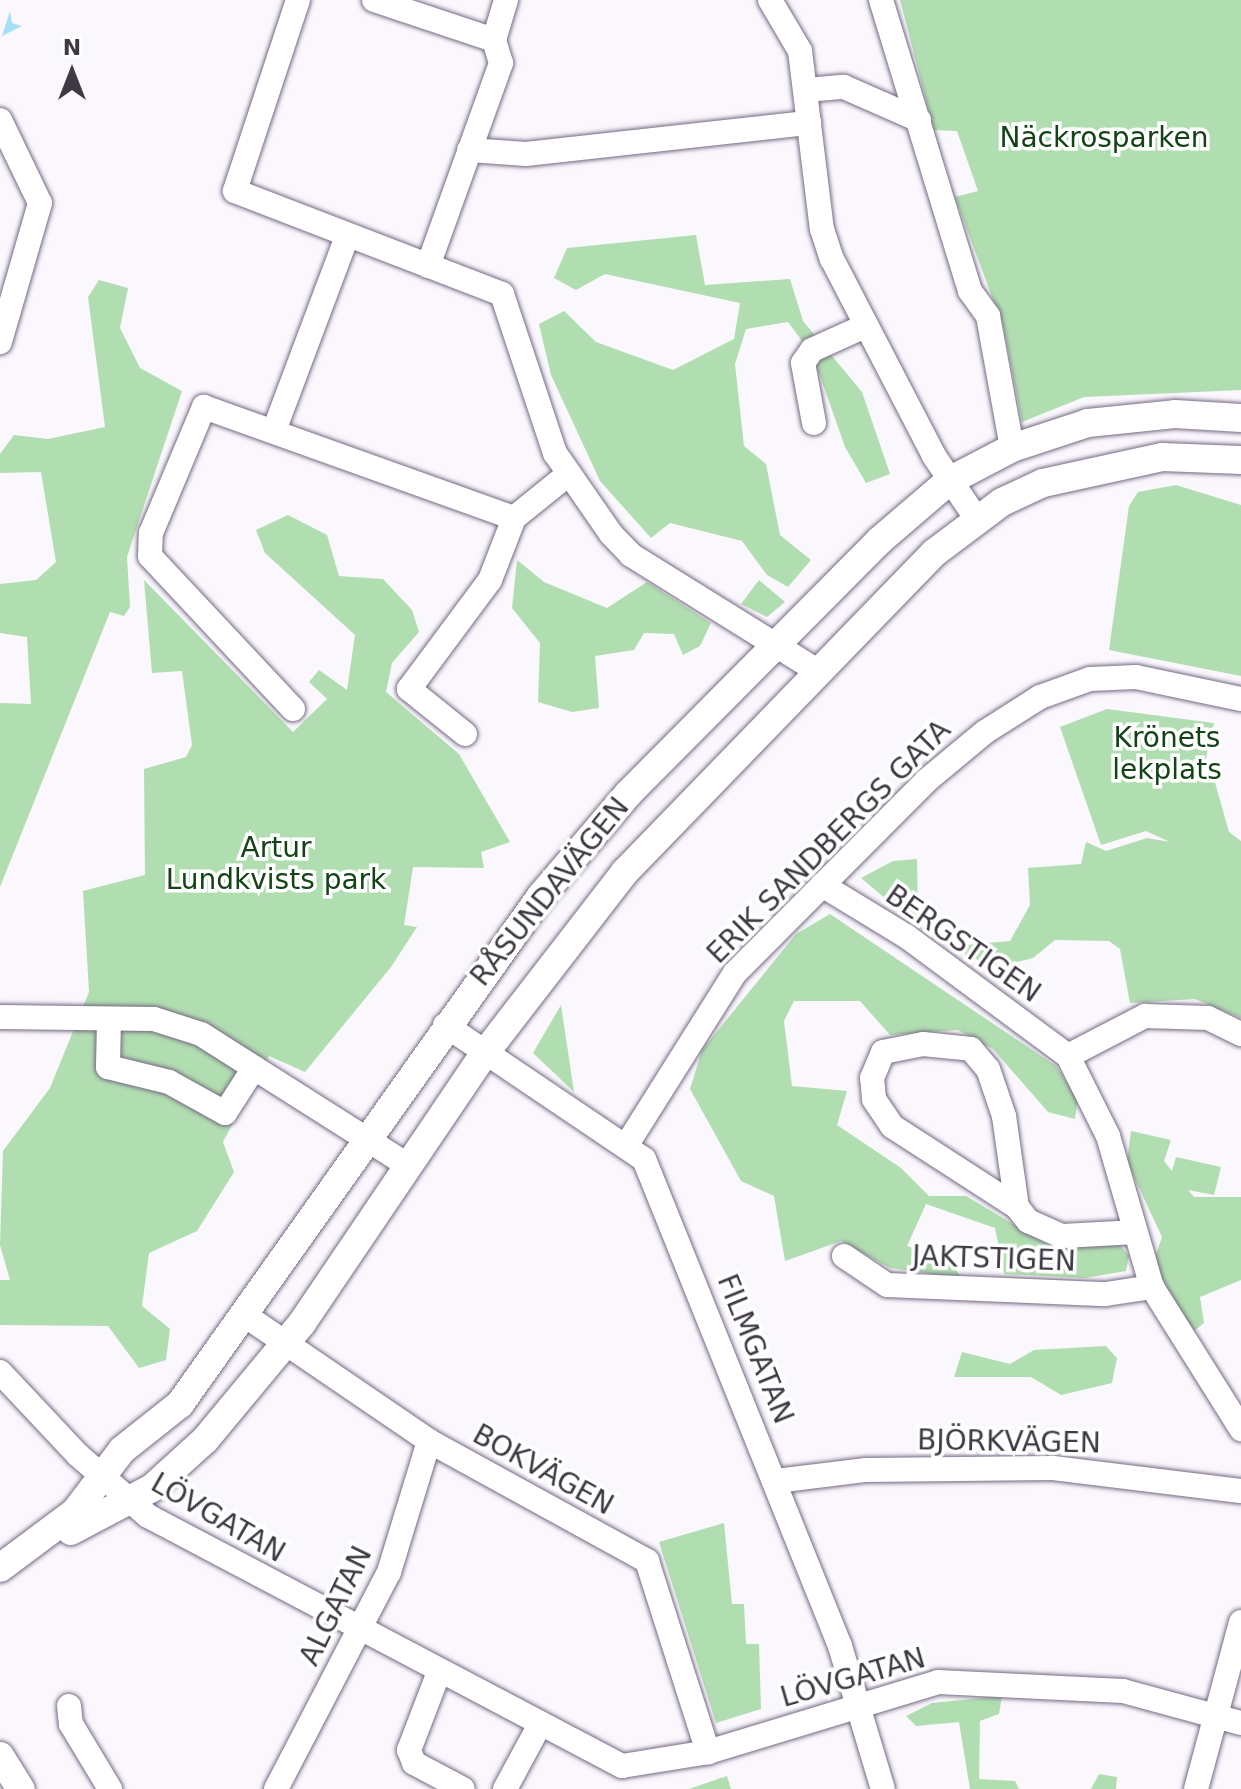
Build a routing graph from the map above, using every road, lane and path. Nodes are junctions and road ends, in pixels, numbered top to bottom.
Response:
1 (298, 0) edge
2 (374, 0) edge
3 (506, 0) edge
4 (770, 0) edge
5 (881, 0) edge
6 (494, 40) junction
7 (806, 90) junction
8 (0, 120) edge
9 (919, 120) junction
10 (809, 123) junction
11 (469, 150) junction
12 (347, 236) junction
13 (428, 266) junction
14 (865, 326) junction
15 (0, 342) edge
16 (1241, 418) edge
17 (814, 423) dead end
18 (275, 428) junction
19 (1012, 448) junction
20 (1241, 460) edge
21 (566, 476) junction
22 (949, 481) junction
23 (514, 518) junction
24 (978, 521) junction
25 (780, 643) junction
26 (816, 670) junction
27 (1241, 699) edge
28 (293, 709) dead end
29 (465, 734) dead end
30 (822, 885) junction
31 (0, 1017) edge
32 (109, 1019) junction
33 (445, 1025) junction
34 (1241, 1034) edge
35 (485, 1053) junction
36 (1068, 1056) junction
37 (254, 1068) junction
38 (368, 1134) junction
39 (626, 1146) junction
40 (409, 1166) junction
41 (1017, 1207) junction
42 (1134, 1232) junction
43 (844, 1256) dead end
44 (1152, 1287) junction
45 (246, 1316) junction
46 (284, 1346) junction
47 (0, 1372) edge
48 (1241, 1429) edge
49 (429, 1441) junction
50 (101, 1478) junction
51 (776, 1481) junction
52 (1241, 1491) edge
53 (129, 1502) junction
54 (0, 1568) edge
55 (0, 1584) edge
56 (1241, 1622) edge
57 (360, 1632) junction
58 (439, 1672) junction
59 (69, 1706) dead end
60 (862, 1706) junction
61 (1216, 1716) junction
62 (1241, 1723) edge
63 (539, 1726) junction
64 (708, 1752) junction
65 (0, 1756) edge
66 (21, 1789) edge
67 (110, 1789) edge
68 (276, 1789) edge
69 (463, 1789) edge
70 (505, 1789) edge
71 (883, 1789) edge
72 (1196, 1789) edge

1 - 12 street
2 - 6 street
3 - 6 street
4 - 7 street
5 - 9 street
6 - 11 street
7 - 9 street
7 - 10 street
8 - 15 street
9 - 19 street
10 - 11 street
10 - 14 street
11 - 13 street
12 - 13 street
12 - 18 street
13 - 21 street
14 - 17 street
14 - 22 street
16 - 19 street, RÅSUNDAVÄGEN
18 - 23 street
18 - 28 street
19 - 22 street, RÅSUNDAVÄGEN
20 - 24 street, RÅSUNDAVÄGEN
21 - 23 street
21 - 25 street
22 - 24 street
22 - 25 street, RÅSUNDAVÄGEN
23 - 29 street
24 - 26 street, RÅSUNDAVÄGEN
25 - 26 street
25 - 33 street, RÅSUNDAVÄGEN
26 - 35 street, RÅSUNDAVÄGEN
27 - 30 street, ERIK SANDBERGS GATA
30 - 36 street, BERGSTIGEN
30 - 39 street, ERIK SANDBERGS GATA
31 - 32 street
32 - 37 street
32 - 37 street
33 - 35 street, FILMGATAN
33 - 38 street, RÅSUNDAVÄGEN
34 - 36 street
35 - 39 street, FILMGATAN
35 - 40 street, RÅSUNDAVÄGEN
36 - 42 street, BERGSTIGEN
37 - 38 street
38 - 40 street
38 - 45 street, RÅSUNDAVÄGEN
39 - 51 street, FILMGATAN
40 - 46 street, RÅSUNDAVÄGEN
41 - 41 street
41 - 42 street
42 - 44 street, BERGSTIGEN
43 - 44 street, JAKTSTIGEN
44 - 48 street, BERGSTIGEN
45 - 46 street, BOKVÄGEN
45 - 50 street, RÅSUNDAVÄGEN
46 - 49 street, BOKVÄGEN
46 - 53 street, RÅSUNDAVÄGEN
47 - 50 street, LÖVGATAN
49 - 57 street, ALGATAN
49 - 64 street, BOKVÄGEN
50 - 53 street, LÖVGATAN
50 - 54 street, RÅSUNDAVÄGEN
51 - 52 street, BJÖRKVÄGEN
51 - 60 street, FILMGATAN
53 - 55 street, RÅSUNDAVÄGEN
53 - 57 street, LÖVGATAN
56 - 61 street
57 - 58 street, LÖVGATAN
57 - 68 street, ALGATAN
58 - 63 street, LÖVGATAN
58 - 69 street
59 - 67 street
60 - 61 street, LÖVGATAN
60 - 64 street, LÖVGATAN
60 - 71 street, FILMGATAN
61 - 62 street, LÖVGATAN
61 - 72 street
63 - 64 street, LÖVGATAN
63 - 70 street
65 - 66 street

